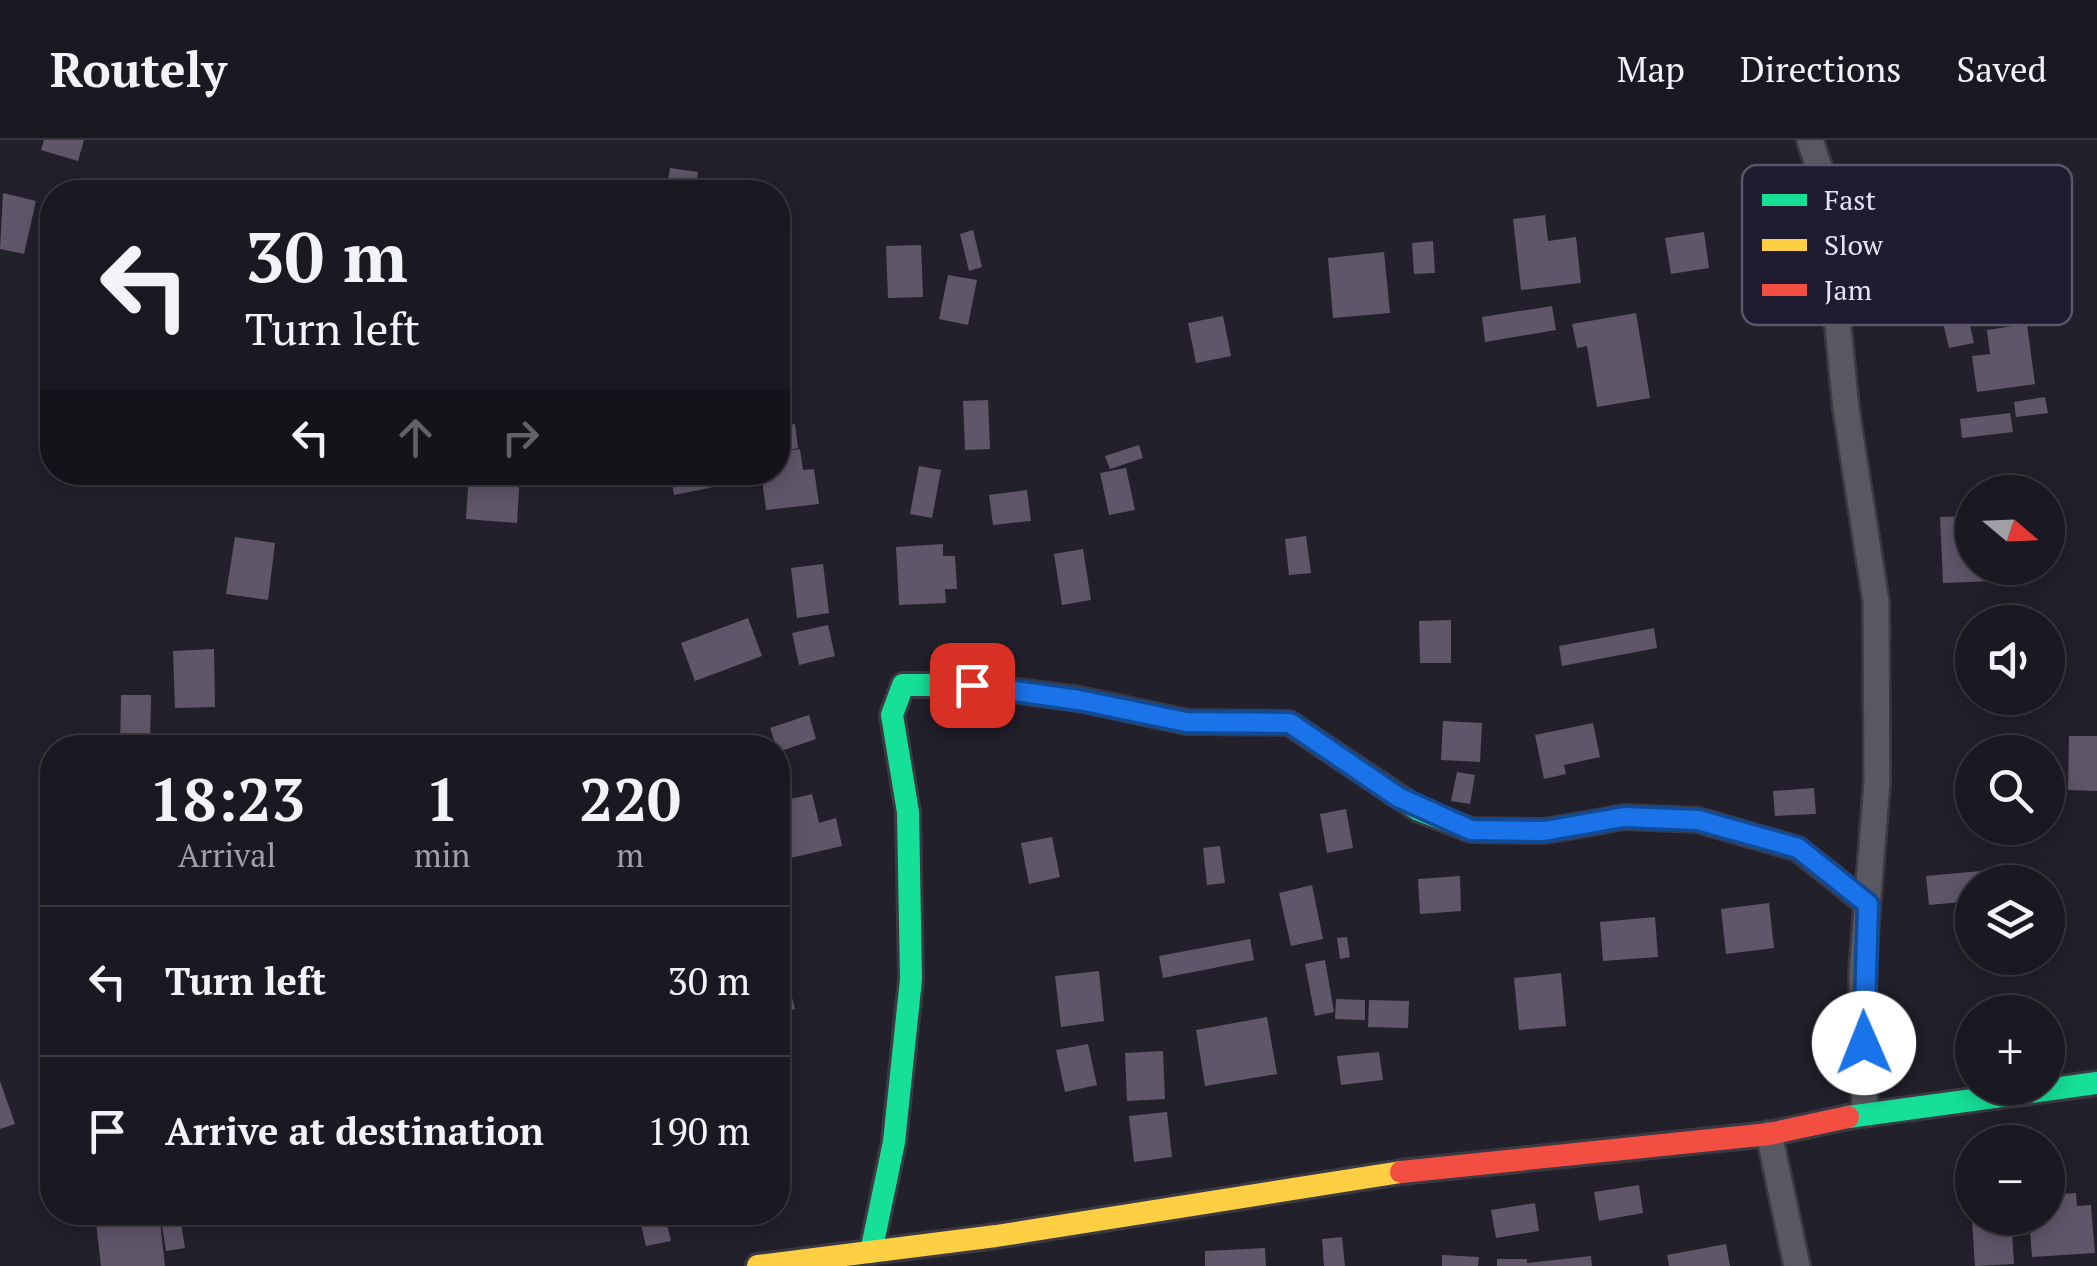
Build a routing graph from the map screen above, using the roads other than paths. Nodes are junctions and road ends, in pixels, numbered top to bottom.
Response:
1 (1810, 140) edge
2 (1818, 165) edge
3 (1838, 325) edge
4 (1868, 904) junction
5 (2097, 1083) edge
6 (1865, 1113) junction
7 (1768, 1134) junction
8 (871, 1252) junction
9 (758, 1266) edge
10 (1797, 1266) edge

1 - 2 street
3 - 4 street
4 - 6 street
4 - 8 street
5 - 6 street
6 - 7 street
7 - 8 street
7 - 10 street
8 - 9 street

